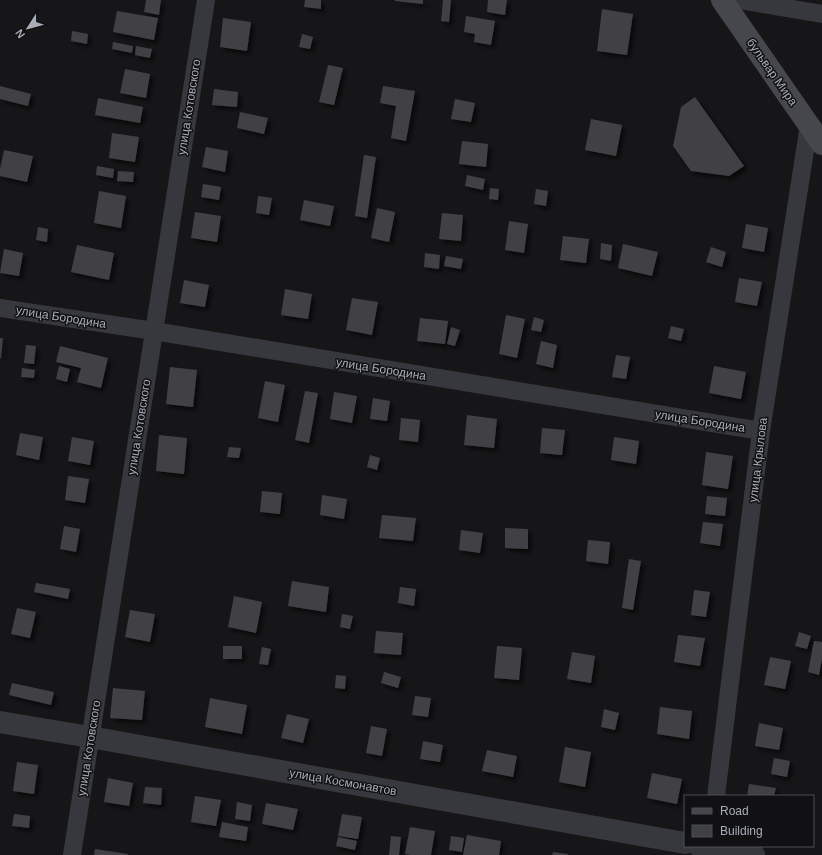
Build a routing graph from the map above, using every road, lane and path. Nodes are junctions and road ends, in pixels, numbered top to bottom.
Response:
1 (206, 0) edge
2 (722, 0) edge
3 (739, 0) edge
4 (822, 14) edge
5 (809, 125) junction
6 (822, 144) edge
7 (0, 308) edge
8 (154, 331) junction
9 (761, 431) junction
10 (0, 722) edge
11 (90, 737) junction
12 (716, 795) edge
13 (684, 843) edge
14 (707, 849) edge
15 (72, 855) edge
16 (754, 855) edge

1 - 8 street, улица Котовского
2 - 5 main road, бульвар Мира
3 - 4 street
5 - 6 main road, бульвар Мира
5 - 9 street, улица Крылова
7 - 8 street, улица Бородина
8 - 9 street, улица Бородина
8 - 11 street, улица Котовского
9 - 12 street, улица Крылова
10 - 11 street, улица Космонавтов
11 - 13 street, улица Космонавтов
11 - 15 street, улица Котовского
14 - 16 street

